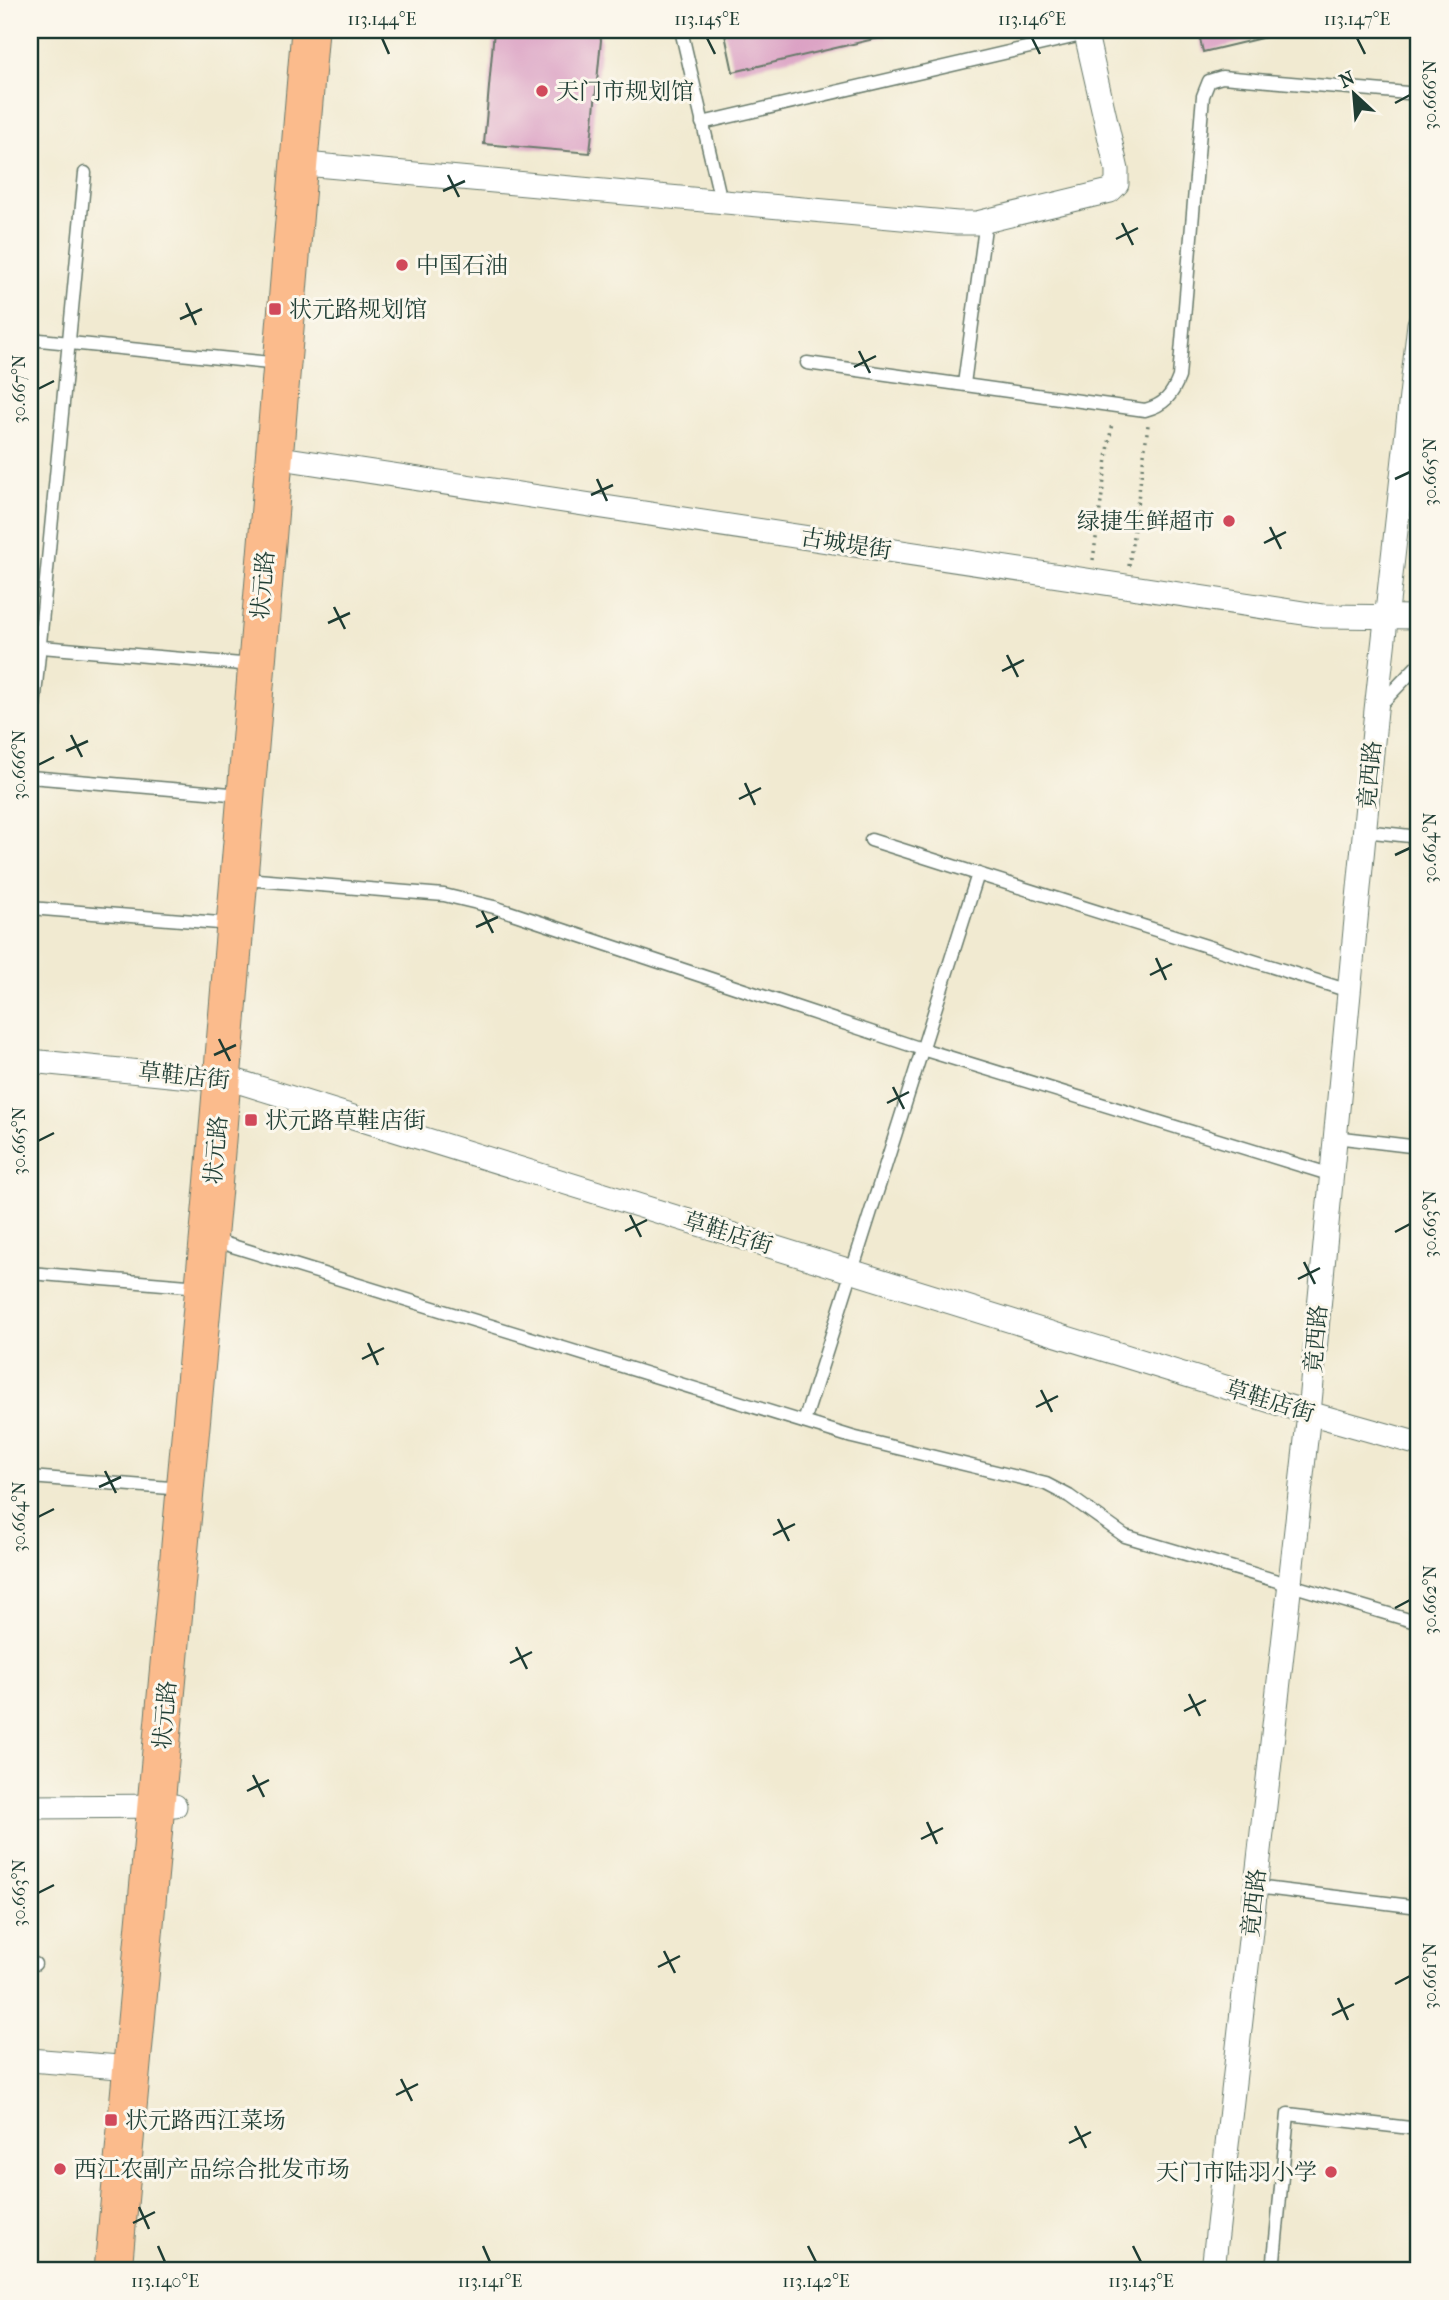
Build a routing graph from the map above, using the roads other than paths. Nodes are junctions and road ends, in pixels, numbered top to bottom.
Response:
1 (310, 30) edge
2 (328, 30) edge
3 (681, 30) edge
4 (1086, 32) edge
5 (1419, 94) edge
6 (702, 123) junction
7 (316, 165) junction
8 (85, 173) dead end
9 (720, 201) junction
10 (986, 220) junction
11 (1419, 324) edge
12 (30, 339) edge
13 (71, 343) junction
14 (807, 363) dead end
15 (282, 365) junction
16 (964, 384) junction
17 (1405, 433) junction
18 (283, 458) junction
19 (1419, 501) edge
20 (1419, 617) edge
21 (1385, 618) junction
22 (34, 647) edge
23 (1419, 664) edge
24 (257, 665) junction
25 (1376, 710) junction
26 (30, 748) edge
27 (30, 777) edge
28 (246, 795) junction
29 (1364, 831) junction
30 (1419, 837) edge
31 (871, 840) dead end
32 (978, 874) junction
33 (257, 880) junction
34 (30, 908) edge
35 (235, 925) junction
36 (1349, 991) junction
37 (922, 1049) junction
38 (30, 1061) edge
39 (231, 1080) junction
40 (1335, 1137) junction
41 (1419, 1147) edge
42 (1332, 1175) junction
43 (226, 1244) junction
44 (852, 1271) junction
45 (30, 1273) edge
46 (204, 1287) junction
47 (1309, 1413) junction
48 (804, 1422) junction
49 (1419, 1444) edge
50 (30, 1477) edge
51 (185, 1489) junction
52 (1290, 1586) junction
53 (1419, 1623) edge
54 (165, 1806) junction
55 (30, 1807) edge
56 (1256, 1887) junction
57 (1419, 1907) edge
58 (30, 2060) edge
59 (132, 2068) junction
60 (1419, 2129) edge
61 (113, 2270) edge
62 (132, 2270) edge
63 (1213, 2270) edge
64 (1273, 2270) edge

1 - 15 main road, 状元路
2 - 7 main road, 状元路
3 - 6 lane
4 - 6 lane
4 - 10 street
5 - 16 lane
6 - 9 lane
7 - 9 street
7 - 18 main road, 状元路
8 - 13 lane
9 - 10 street
10 - 16 lane
11 - 17 street, 竟西路
12 - 13 lane
13 - 15 lane
13 - 22 lane
14 - 16 lane
15 - 18 main road, 状元路
17 - 19 lane
17 - 21 street, 竟西路
18 - 21 street, 古城堤街
18 - 24 main road, 状元路
18 - 33 main road, 状元路
20 - 21 street, 古城堤街
21 - 25 street, 竟西路
22 - 24 lane
22 - 26 lane
23 - 25 lane
24 - 28 main road, 状元路
25 - 29 street, 竟西路
27 - 28 lane
28 - 35 main road, 状元路
29 - 30 lane
29 - 36 street, 竟西路
31 - 32 lane
32 - 36 lane
32 - 37 lane
33 - 37 lane
33 - 39 main road, 状元路
34 - 35 lane
35 - 39 main road, 状元路
36 - 40 street, 竟西路
37 - 42 lane
37 - 44 lane
38 - 39 street, 草鞋店街
39 - 43 main road, 状元路
39 - 44 street, 草鞋店街
39 - 46 main road, 状元路
40 - 41 lane
40 - 42 street, 竟西路
42 - 47 street, 竟西路
43 - 48 lane
43 - 54 main road, 状元路
44 - 47 street, 草鞋店街
44 - 48 lane
45 - 46 lane
46 - 51 main road, 状元路
47 - 49 street, 草鞋店街
47 - 52 street, 竟西路
48 - 52 lane
50 - 51 lane
51 - 54 main road, 状元路
52 - 53 lane
52 - 56 street, 竟西路
54 - 55 street
54 - 59 main road, 状元路
54 - 62 main road, 状元路
56 - 57 lane
56 - 63 street, 竟西路
58 - 59 street
59 - 61 main road, 状元路
60 - 64 lane

